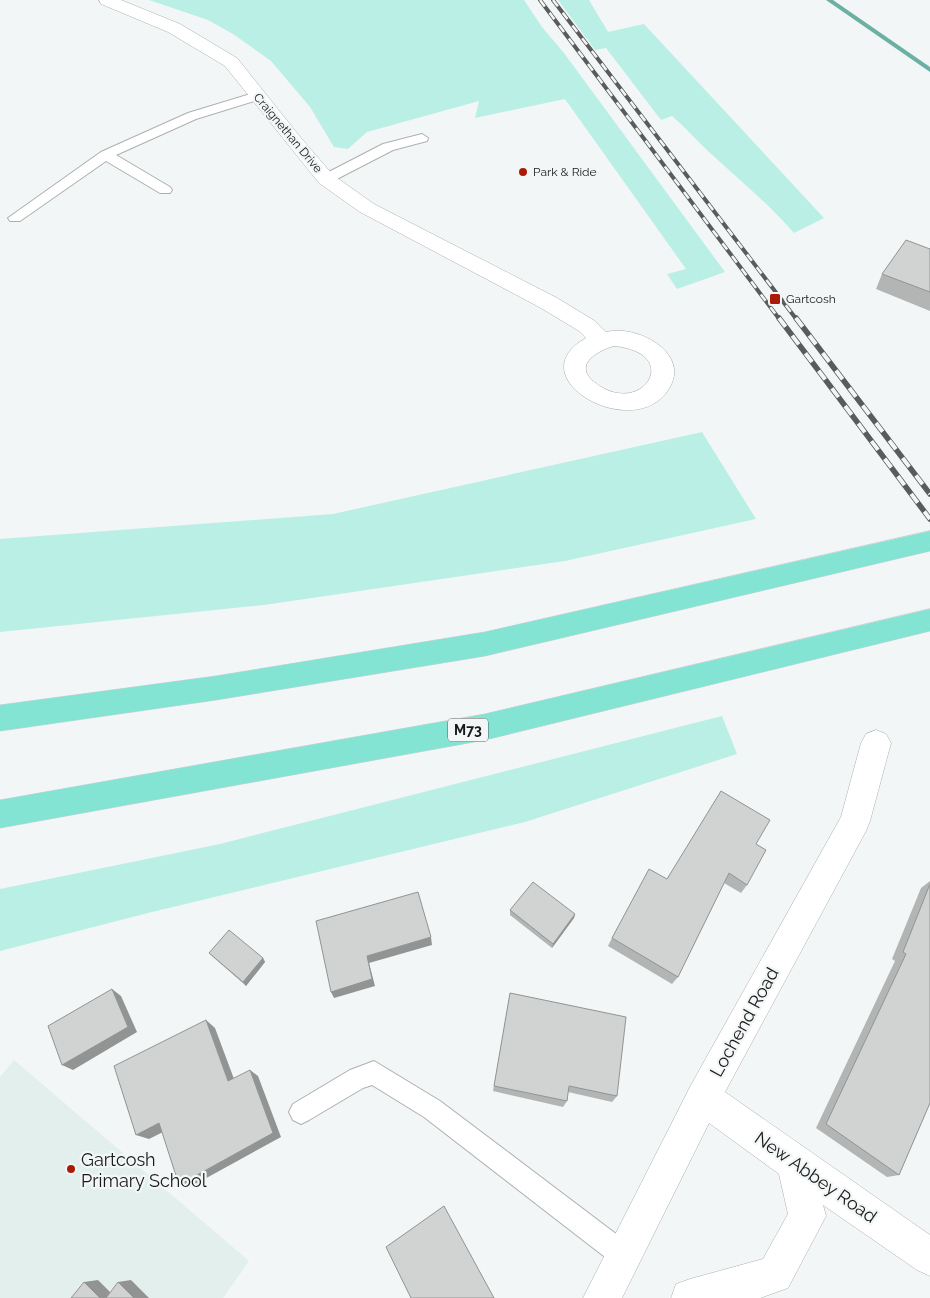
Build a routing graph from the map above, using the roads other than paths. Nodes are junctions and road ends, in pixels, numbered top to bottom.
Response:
1 (112, 0) edge
2 (257, 96) junction
3 (422, 138) dead end
4 (106, 155) junction
5 (326, 179) junction
6 (165, 190) dead end
7 (15, 218) dead end
8 (602, 340) dead end
9 (930, 541) edge
10 (930, 620) edge
11 (216, 688) junction
12 (0, 704) edge
13 (0, 718) edge
14 (876, 743) dead end
15 (0, 814) edge
16 (702, 1097) junction
17 (301, 1112) dead end
18 (795, 1164) junction
19 (624, 1255) junction
20 (930, 1257) edge
21 (602, 1298) edge
22 (690, 1298) edge

1 - 2 street, Craignethan Drive
2 - 4 lane
2 - 5 street, Craignethan Drive
3 - 5 lane
4 - 6 lane
4 - 7 lane
5 - 8 street, Craignethan Drive
9 - 11 highway
10 - 15 highway, M73
11 - 12 highway
11 - 13 highway
14 - 16 street, Lochend Road
16 - 18 street, New Abbey Road
16 - 19 street, Lochend Road
17 - 19 lane
18 - 20 street, New Abbey Road
18 - 22 street
19 - 21 street, Lochend Road

